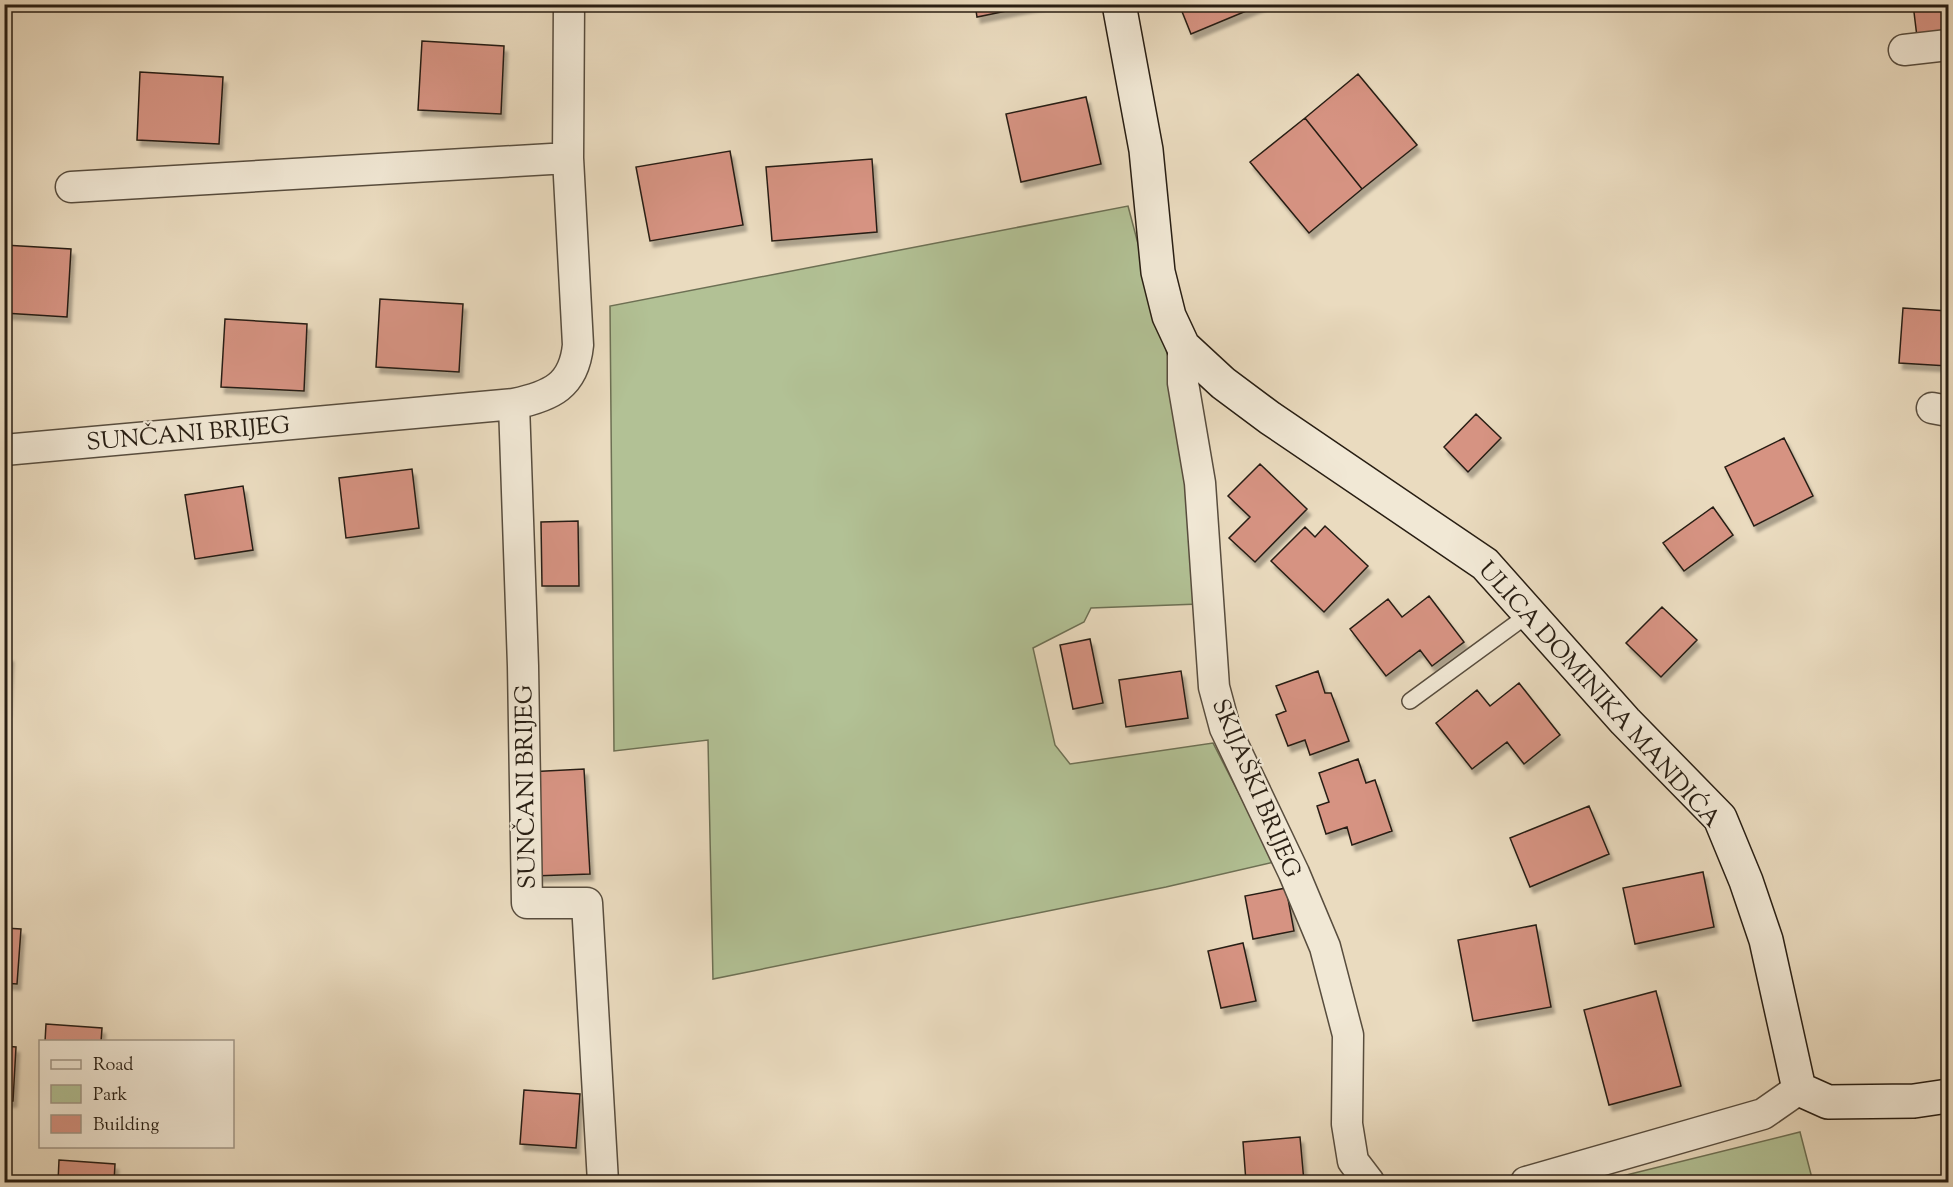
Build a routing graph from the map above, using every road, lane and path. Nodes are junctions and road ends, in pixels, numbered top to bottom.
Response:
1 (569, 4) edge
2 (1119, 4) edge
3 (1948, 45) edge
4 (1904, 50) dead end
5 (568, 158) junction
6 (71, 188) dead end
7 (1183, 345) junction
8 (514, 404) junction
9 (4, 450) edge
10 (1529, 614) junction
11 (1410, 701) dead end
12 (1799, 1089) junction
13 (1948, 1096) edge
14 (603, 1182) edge
15 (1369, 1182) edge
16 (1526, 1182) edge

1 - 5 street, SUNČANI BRIJEG
2 - 7 street, ULICA DOMINIKA MANDIĆA
3 - 4 street
5 - 6 street
5 - 8 street, SUNČANI BRIJEG
7 - 10 street, ULICA DOMINIKA MANDIĆA
7 - 15 street, SKIJAŠKI BRIJEG
8 - 9 street, SUNČANI BRIJEG
8 - 14 street, SUNČANI BRIJEG
10 - 11 lane
10 - 12 street, ULICA DOMINIKA MANDIĆA
12 - 13 street
12 - 16 street

